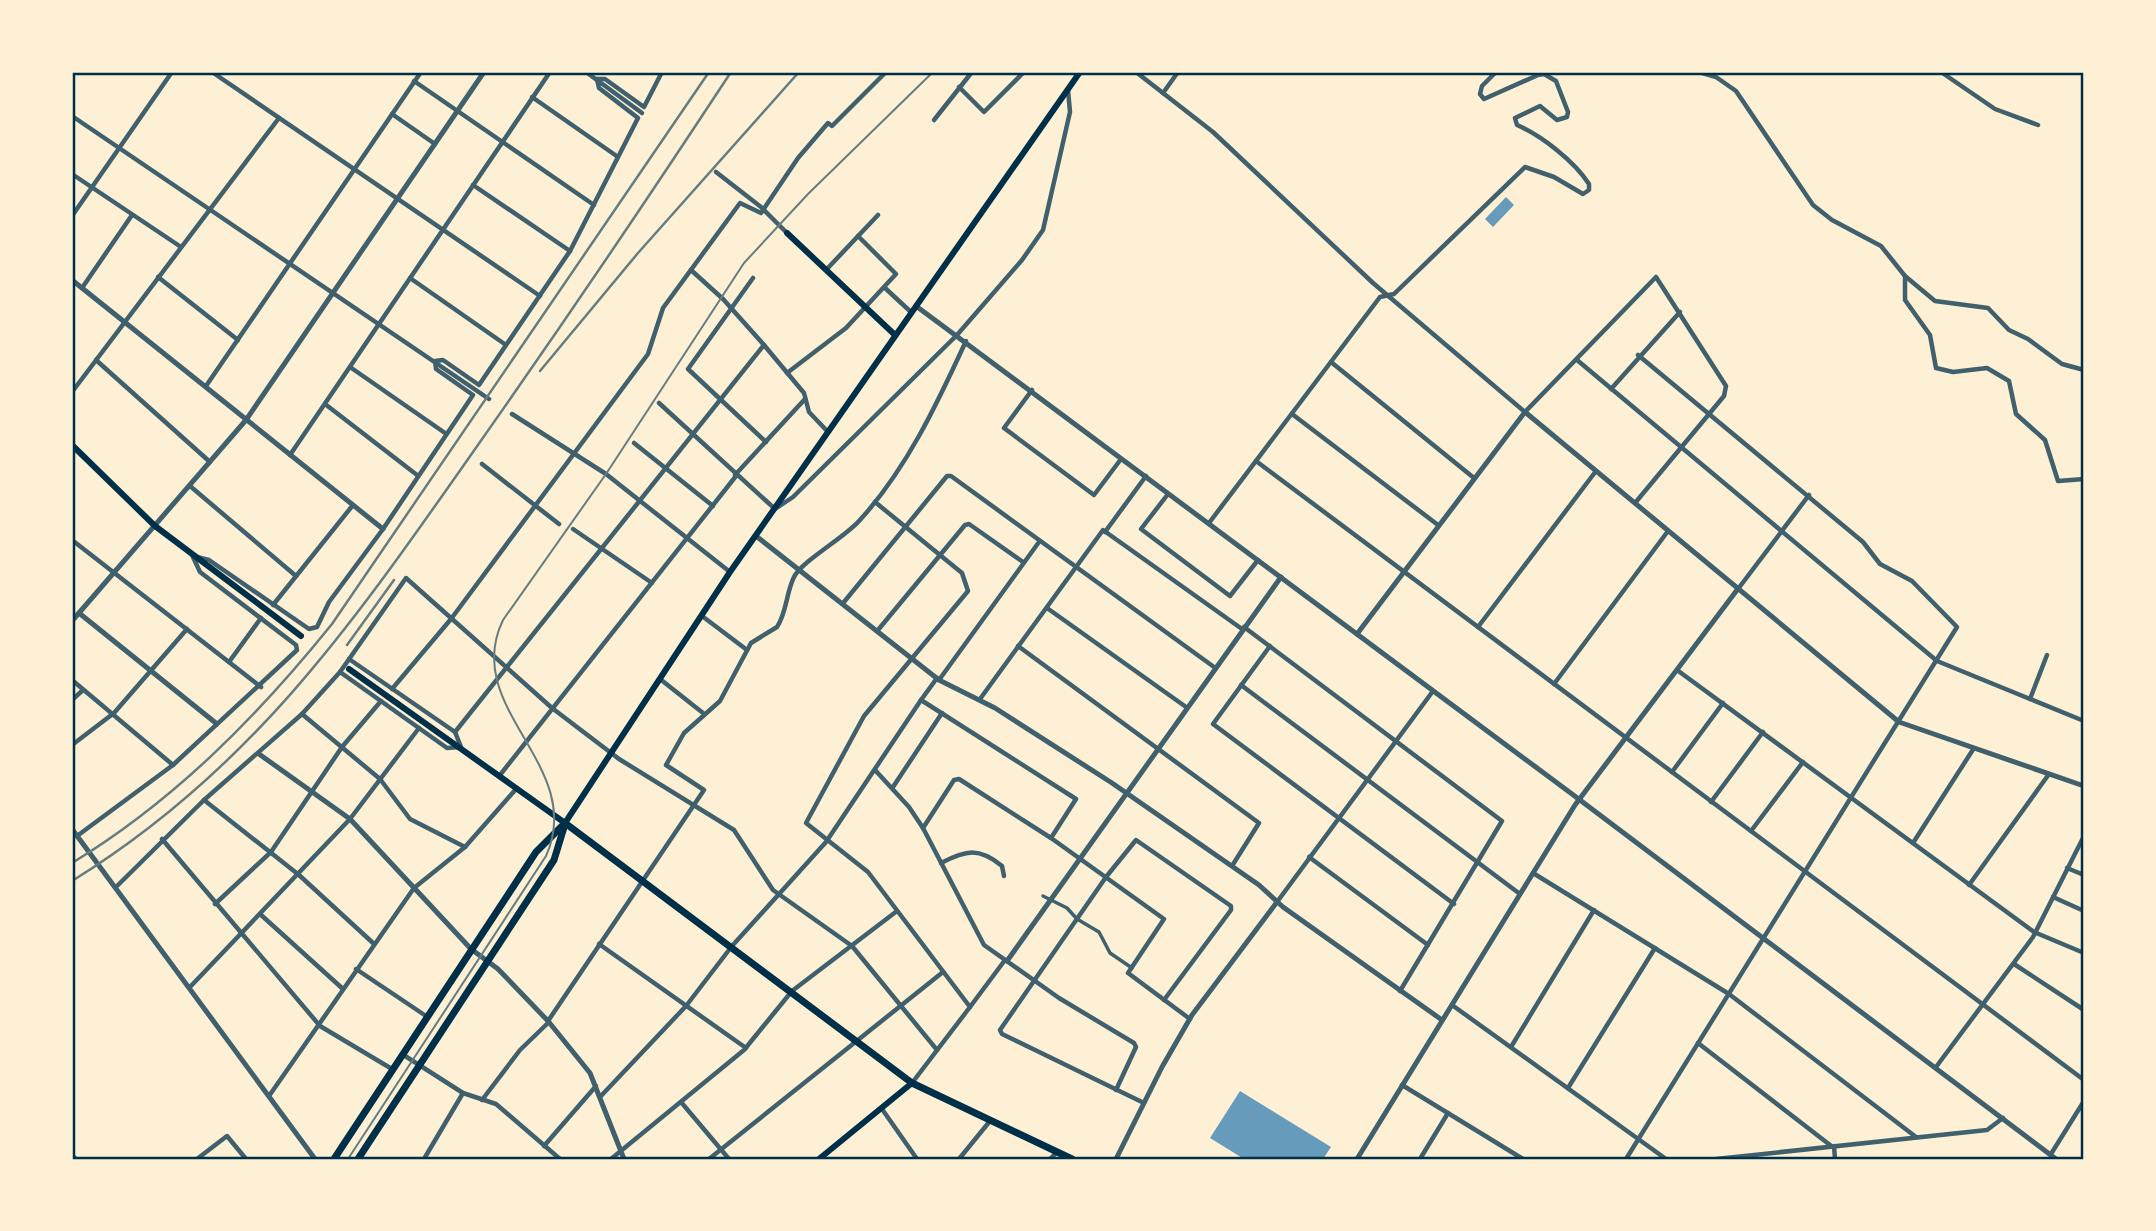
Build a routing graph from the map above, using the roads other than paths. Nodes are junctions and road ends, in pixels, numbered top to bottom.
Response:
1 (172, 72) edge
2 (212, 72) edge
3 (421, 72) edge
4 (484, 72) edge
5 (550, 72) edge
6 (586, 72) edge
7 (662, 72) edge
8 (886, 72) edge
9 (972, 72) edge
10 (1024, 72) edge
11 (1080, 72) edge
12 (1136, 72) edge
13 (1178, 72) edge
14 (1496, 72) edge
15 (1699, 72) edge
16 (1941, 72) edge
17 (597, 79) junction
18 (414, 81) junction
19 (959, 87) junction
20 (1068, 88) junction
21 (1163, 93) junction
22 (533, 97) junction
23 (458, 111) junction
24 (642, 113) dead end
25 (392, 114) junction
26 (72, 117) edge
27 (279, 118) junction
28 (934, 120) dead end
29 (2038, 125) dead end
30 (502, 142) junction
31 (435, 145) junction
32 (118, 149) junction
33 (618, 157) junction
34 (354, 171) junction
35 (716, 172) dead end
36 (72, 174) edge
37 (473, 185) junction
38 (91, 188) junction
39 (397, 201) junction
40 (594, 205) junction
41 (209, 210) junction
42 (765, 210) junction
43 (132, 215) junction
44 (878, 215) dead end
45 (72, 216) edge
46 (442, 231) junction
47 (787, 233) joint
48 (858, 236) junction
49 (181, 247) junction
50 (570, 251) junction
51 (290, 263) junction
52 (691, 270) junction
53 (826, 270) junction
54 (1905, 276) junction
55 (158, 277) junction
56 (410, 278) junction
57 (753, 278) dead end
58 (72, 280) edge
59 (82, 288) junction
60 (885, 288) junction
61 (335, 293) junction
62 (1387, 295) junction
63 (540, 296) junction
64 (916, 306) junction
65 (866, 308) junction
66 (731, 309) junction
67 (1680, 312) junction
68 (912, 313) junction
69 (124, 321) junction
70 (379, 323) junction
71 (957, 334) junction
72 (895, 335) junction
73 (237, 340) junction
74 (967, 341) junction
75 (506, 345) junction
76 (764, 345) junction
77 (1638, 355) junction
78 (96, 360) junction
79 (1577, 360) junction
80 (435, 362) junction
81 (1331, 362) junction
82 (350, 367) junction
83 (2084, 370) edge
84 (787, 373) junction
85 (206, 386) junction
86 (1611, 389) junction
87 (1032, 390) junction
88 (72, 392) edge
89 (489, 398) dead end
90 (805, 398) junction
91 (720, 400) junction
92 (659, 403) dead end
93 (325, 404) junction
94 (1525, 412) junction
95 (512, 414) dead end
96 (1292, 414) junction
97 (1709, 415) junction
98 (246, 420) junction
99 (445, 433) junction
100 (828, 433) junction
101 (692, 435) junction
102 (766, 442) junction
103 (634, 443) dead end
104 (72, 445) edge
105 (1681, 448) junction
106 (571, 453) junction
107 (290, 456) junction
108 (1122, 458) junction
109 (1256, 461) junction
110 (210, 462) junction
111 (482, 464) dead end
112 (666, 468) junction
113 (1596, 471) junction
114 (417, 475) junction
115 (736, 476) junction
116 (1146, 476) junction
117 (1474, 478) junction
118 (2084, 480) edge
119 (190, 486) junction
120 (1169, 493) junction
121 (1809, 495) junction
122 (641, 499) junction
123 (875, 502) junction
124 (1635, 503) junction
125 (353, 505) junction
126 (534, 506) junction
127 (713, 506) junction
128 (775, 509) junction
129 (1209, 523) junction
130 (559, 524) dead end
131 (1438, 525) junction
132 (155, 526) junction
133 (905, 528) junction
134 (383, 529) junction
135 (573, 529) dead end
136 (1668, 531) junction
137 (1105, 532) junction
138 (1781, 532) junction
139 (756, 536) junction
140 (687, 539) junction
141 (72, 540) edge
142 (1039, 542) junction
143 (601, 549) junction
144 (940, 555) junction
145 (193, 556) junction
146 (1258, 560) junction
147 (1023, 562) junction
148 (800, 568) junction
149 (1074, 569) junction
150 (1403, 571) junction
151 (115, 572) junction
152 (730, 572) junction
153 (296, 576) junction
154 (1281, 577) junction
155 (652, 583) junction
156 (1737, 590) junction
157 (844, 602) junction
158 (273, 605) junction
159 (72, 607) edge
160 (1046, 607) junction
161 (79, 613) junction
162 (702, 616) junction
163 (261, 618) junction
164 (451, 619) junction
165 (72, 621) edge
166 (1478, 627) junction
167 (1243, 628) junction
168 (187, 629) junction
169 (877, 630) junction
170 (1357, 634) junction
171 (301, 636) dead end
172 (1018, 646) junction
173 (1270, 646) junction
174 (747, 650) junction
175 (2047, 655) dead end
176 (911, 658) junction
177 (349, 659) junction
178 (1937, 661) junction
179 (229, 662) junction
180 (1214, 667) junction
181 (349, 668) dead end
182 (506, 668) junction
183 (1677, 670) junction
184 (150, 671) junction
185 (340, 672) junction
186 (660, 679) junction
187 (938, 679) junction
188 (72, 680) edge
189 (1554, 684) junction
190 (1241, 685) junction
191 (261, 687) junction
192 (392, 689) junction
193 (83, 690) junction
194 (1433, 691) junction
195 (980, 699) junction
196 (2030, 699) junction
197 (72, 700) edge
198 (921, 700) junction
199 (381, 701) junction
200 (1723, 703) junction
201 (1186, 707) junction
202 (552, 708) junction
203 (114, 713) junction
204 (703, 713) junction
205 (942, 713) junction
206 (302, 714) junction
207 (2084, 721) edge
208 (1899, 722) junction
209 (217, 724) junction
210 (419, 728) junction
211 (455, 732) junction
212 (1763, 732) junction
213 (1626, 738) junction
214 (1397, 740) junction
215 (72, 745) edge
216 (1157, 746) junction
217 (342, 747) junction
218 (461, 747) junction
219 (1974, 748) junction
220 (259, 754) junction
221 (612, 754) junction
222 (1802, 762) junction
223 (173, 765) junction
224 (875, 770) junction
225 (1672, 772) junction
226 (2049, 774) junction
227 (500, 775) junction
228 (380, 779) junction
229 (1367, 779) junction
230 (2084, 786) edge
231 (893, 787) junction
232 (518, 788) junction
233 (312, 792) junction
234 (1125, 792) junction
235 (1579, 799) junction
236 (1851, 799) junction
237 (204, 800) junction
238 (1712, 802) junction
239 (694, 805) junction
240 (1338, 817) junction
241 (349, 819) junction
242 (565, 823) junction
243 (923, 828) junction
244 (72, 829) edge
245 (1751, 831) junction
246 (77, 836) junction
247 (2084, 836) edge
248 (828, 838) junction
249 (1051, 838) junction
250 (162, 839) junction
251 (1913, 843) junction
252 (465, 848) junction
253 (271, 852) junction
254 (1309, 857) junction
255 (1079, 858) junction
256 (941, 863) junction
257 (1479, 864) junction
258 (1232, 866) junction
259 (2067, 868) junction
260 (1806, 872) junction
261 (1533, 873) junction
262 (299, 874) junction
263 (2084, 875) edge
264 (1004, 876) dead end
265 (1106, 877) junction
266 (643, 879) junction
267 (1969, 885) junction
268 (116, 887) junction
269 (414, 888) junction
270 (778, 894) junction
271 (1520, 894) junction
272 (2053, 897) junction
273 (1046, 898) junction
274 (1277, 902) junction
275 (215, 904) junction
276 (1454, 904) junction
277 (1594, 910) junction
278 (897, 911) junction
279 (2084, 911) edge
280 (260, 914) junction
281 (1077, 919) junction
282 (2034, 932) junction
283 (240, 934) junction
284 (1764, 938) junction
285 (373, 943) junction
286 (599, 944) junction
287 (1429, 945) junction
288 (732, 946) junction
289 (852, 946) junction
290 (1655, 947) junction
291 (471, 949) junction
292 (2084, 953) edge
293 (488, 960) junction
294 (1006, 961) junction
295 (2014, 964) junction
296 (1132, 968) junction
297 (356, 969) junction
298 (943, 972) junction
299 (1034, 980) junction
300 (190, 987) junction
301 (343, 989) junction
302 (792, 990) junction
303 (1401, 990) junction
304 (1729, 994) junction
305 (1164, 1000) junction
306 (1452, 1005) junction
307 (1984, 1005) junction
308 (686, 1006) junction
309 (901, 1006) junction
310 (970, 1007) junction
311 (2084, 1010) edge
312 (426, 1016) junction
313 (1190, 1019) junction
314 (1442, 1020) junction
315 (549, 1022) junction
316 (320, 1026) junction
317 (856, 1043) junction
318 (1698, 1043) junction
319 (1511, 1047) junction
320 (746, 1048) junction
321 (937, 1050) junction
322 (402, 1054) junction
323 (420, 1064) junction
324 (1936, 1067) junction
325 (392, 1069) junction
326 (2084, 1080) edge
327 (912, 1083) junction
328 (1402, 1085) junction
329 (596, 1086) junction
330 (1568, 1088) junction
331 (1116, 1090) junction
332 (463, 1093) junction
333 (269, 1096) junction
334 (600, 1097) junction
335 (482, 1100) junction
336 (2084, 1101) edge
337 (681, 1102) junction
338 (1144, 1103) junction
339 (882, 1109) junction
340 (1448, 1113) junction
341 (2003, 1118) junction
342 (990, 1120) junction
343 (1916, 1137) junction
344 (1639, 1139) junction
345 (544, 1146) junction
346 (1833, 1146) junction
347 (721, 1149) junction
348 (621, 1151) junction
349 (1056, 1152) junction
350 (72, 1155) edge
351 (2053, 1156) edge
352 (1515, 1157) edge
353 (76, 1159) edge
354 (197, 1159) edge
355 (246, 1159) edge
356 (315, 1159) edge
357 (334, 1159) edge
358 (358, 1159) edge
359 (424, 1159) edge
360 (560, 1159) edge
361 (611, 1159) edge
362 (624, 1159) edge
363 (709, 1159) edge
364 (729, 1159) edge
365 (819, 1159) edge
366 (917, 1159) edge
367 (959, 1159) edge
368 (1051, 1159) edge
369 (1072, 1159) edge
370 (1116, 1159) edge
371 (1357, 1159) edge
372 (1420, 1159) edge
373 (1523, 1159) edge
374 (1626, 1159) edge
375 (1666, 1159) edge
376 (1716, 1159) edge
377 (1835, 1159) edge

1 - 32 street
2 - 27 street
3 - 18 street
4 - 23 street
5 - 22 street
6 - 17 street
7 - 17 street
8 - 42 street
9 - 19 street
10 - 19 street
11 - 20 main road
12 - 21 street
13 - 21 street
14 - 62 street
15 - 54 street
16 - 29 street
17 - 24 street
17 - 33 street
18 - 23 street
18 - 25 street
19 - 28 street
20 - 64 main road
20 - 71 street
21 - 62 street
22 - 30 street
22 - 33 street
23 - 30 street
23 - 31 street
25 - 31 street
25 - 34 street
26 - 32 street
27 - 34 street
27 - 41 street
30 - 37 street
30 - 40 street
31 - 39 street
32 - 38 street
32 - 41 street
33 - 40 street
34 - 39 street
34 - 51 street
35 - 42 street
36 - 38 street
37 - 46 street
37 - 50 street
38 - 43 street
38 - 45 street
39 - 46 street
39 - 61 street
40 - 50 street
41 - 49 street
41 - 51 street
42 - 47 street
42 - 52 street
43 - 49 street
43 - 59 street
44 - 48 street
46 - 56 street
46 - 63 street
47 - 53 main road
48 - 53 street
48 - 60 street
49 - 55 street
50 - 63 street
51 - 61 street
51 - 73 street
52 - 66 street
52 - 106 street
53 - 65 main road
54 - 83 street
54 - 118 street
55 - 69 street
55 - 73 street
56 - 70 street
56 - 75 street
57 - 66 street
58 - 59 street
59 - 69 street
60 - 65 street
60 - 68 street
61 - 70 street
61 - 98 street
62 - 81 street
62 - 94 street
63 - 75 street
64 - 68 main road
64 - 71 street
65 - 72 main road
65 - 84 street
66 - 76 street
66 - 91 street
67 - 77 street
67 - 79 street
67 - 97 street
68 - 72 main road
69 - 78 street
69 - 85 street
70 - 80 street
70 - 82 street
71 - 74 street
71 - 128 street
72 - 100 main road
73 - 85 street
74 - 87 street
74 - 123 street
75 - 80 street
76 - 84 street
76 - 91 street
77 - 86 street
77 - 97 street
78 - 88 street
78 - 110 street
79 - 86 street
79 - 94 street
80 - 89 street
80 - 99 street
81 - 96 street
81 - 117 street
82 - 93 street
82 - 99 street
84 - 90 street
85 - 98 street
86 - 105 street
87 - 108 street
87 - 108 street
90 - 100 street
90 - 102 street
91 - 101 street
91 - 102 street
92 - 101 street
93 - 107 street
93 - 114 street
94 - 113 street
94 - 117 street
95 - 106 street
96 - 109 street
96 - 131 street
97 - 105 street
97 - 121 street
98 - 107 street
98 - 110 street
99 - 114 street
100 - 128 main road
101 - 112 street
101 - 115 street
102 - 115 street
103 - 112 street
104 - 132 main road
105 - 124 street
105 - 138 street
106 - 122 street
106 - 126 street
107 - 125 street
108 - 116 street
109 - 129 street
109 - 150 street
110 - 119 street
111 - 126 street
112 - 122 street
112 - 127 street
113 - 124 street
113 - 166 street
114 - 134 street
115 - 127 street
115 - 128 street
116 - 120 street
116 - 137 street
117 - 131 street
119 - 132 street
119 - 153 street
120 - 129 street
120 - 146 street
121 - 138 street
121 - 178 street
122 - 140 street
122 - 143 street
123 - 133 street
123 - 148 street
124 - 136 street
125 - 134 street
125 - 153 street
126 - 130 street
126 - 164 street
127 - 140 street
128 - 139 main road
129 - 146 street
131 - 150 street
132 - 145 main road
132 - 151 street
133 - 142 street
133 - 144 street
133 - 157 street
134 - 158 street
135 - 143 street
136 - 156 street
136 - 189 street
137 - 149 street
137 - 167 street
138 - 156 street
138 - 178 street
139 - 148 street
139 - 152 main road
140 - 152 street
140 - 155 street
141 - 151 street
142 - 147 street
142 - 149 street
143 - 155 street
143 - 182 street
144 - 147 street
144 - 169 street
144 - 176 street
145 - 158 street
145 - 163 street
145 - 171 main road
146 - 154 street
147 - 187 street
148 - 157 street
148 - 174 street
149 - 160 street
149 - 180 street
150 - 166 street
150 - 170 street
151 - 161 street
151 - 168 street
152 - 162 main road
153 - 158 street
154 - 167 street
154 - 170 street
155 - 202 street
156 - 183 street
156 - 208 street
157 - 169 street
159 - 161 street
160 - 172 street
160 - 201 street
161 - 165 street
161 - 184 street
162 - 174 street
162 - 186 main road
163 - 179 street
163 - 191 street
164 - 177 street
164 - 182 street
164 - 192 street
166 - 189 street
167 - 173 street
167 - 180 street
168 - 179 street
168 - 184 street
169 - 176 street
170 - 194 street
172 - 195 street
172 - 216 street
173 - 190 street
173 - 214 street
174 - 204 street
175 - 196 street
176 - 187 street
176 - 248 street
177 - 185 street
177 - 192 street
178 - 196 street
178 - 208 street
179 - 191 street
180 - 201 street
181 - 218 main road
182 - 202 street
182 - 211 street
183 - 200 street
183 - 213 street
184 - 203 street
184 - 209 street
185 - 199 street
185 - 206 street
186 - 204 street
186 - 221 main road
187 - 195 street
187 - 198 street
188 - 193 street
189 - 213 street
190 - 229 street
190 - 240 street
191 - 209 street
192 - 211 street
193 - 197 street
193 - 203 street
194 - 214 street
194 - 235 street
195 - 234 street
196 - 207 street
198 - 205 street
198 - 224 street
199 - 210 street
199 - 217 street
200 - 212 street
200 - 225 street
201 - 216 street
202 - 221 street
202 - 227 street
203 - 215 street
203 - 223 street
204 - 239 street
205 - 231 street
205 - 249 street
206 - 217 street
206 - 220 street
208 - 219 street
208 - 236 street
209 - 223 street
210 - 218 street
210 - 228 street
211 - 218 street
212 - 222 street
212 - 238 street
213 - 225 street
213 - 235 street
214 - 229 street
214 - 257 street
216 - 234 street
216 - 258 street
217 - 228 street
217 - 233 street
218 - 227 main road
219 - 226 street
219 - 251 street
220 - 233 street
220 - 237 street
221 - 239 street
221 - 242 main road
222 - 236 street
222 - 245 street
223 - 246 street
224 - 231 street
224 - 248 street
225 - 238 street
226 - 230 street
226 - 267 street
227 - 232 main road
228 - 241 street
228 - 252 street
229 - 240 street
229 - 257 street
231 - 243 street
232 - 242 main road
232 - 252 street
233 - 241 street
233 - 253 street
234 - 255 street
234 - 258 street
235 - 261 street
235 - 284 street
236 - 251 street
236 - 260 street
237 - 250 street
237 - 253 street
238 - 245 street
239 - 266 street
239 - 270 street
240 - 254 street
240 - 276 street
241 - 262 street
241 - 269 street
242 - 266 main road
242 - 291 main road
242 - 293 main road
243 - 249 street
243 - 256 street
244 - 246 street
245 - 260 street
246 - 268 street
247 - 259 street
248 - 270 street
248 - 278 street
249 - 255 street
250 - 268 street
250 - 275 street
251 - 267 street
252 - 269 street
253 - 262 street
253 - 275 street
254 - 274 street
254 - 287 street
255 - 265 street
255 - 273 street
256 - 264 street
256 - 294 street
257 - 271 street
257 - 276 street
258 - 274 street
259 - 263 street
259 - 272 street
260 - 284 street
260 - 307 street
261 - 271 street
261 - 277 street
262 - 280 street
262 - 285 street
265 - 281 street
265 - 296 street
265 - 305 street
266 - 286 street
266 - 288 main road
267 - 282 street
268 - 300 street
269 - 285 street
269 - 291 street
270 - 288 street
270 - 289 street
271 - 306 street
272 - 279 street
272 - 282 street
273 - 281 street
273 - 294 street
274 - 303 street
274 - 313 street
275 - 283 street
276 - 287 street
277 - 290 street
277 - 319 street
278 - 289 street
278 - 298 street
280 - 283 street
280 - 301 street
281 - 296 street
281 - 299 street
282 - 292 street
282 - 295 street
283 - 300 street
283 - 316 street
284 - 304 street
284 - 324 street
285 - 297 street
286 - 308 street
286 - 315 street
287 - 303 street
288 - 302 main road
288 - 308 street
289 - 302 street
289 - 309 street
290 - 304 street
290 - 330 street
291 - 293 street
291 - 312 main road
293 - 315 street
293 - 323 main road
294 - 299 street
294 - 310 street
295 - 307 street
295 - 311 street
296 - 305 street
297 - 301 street
297 - 312 street
298 - 309 street
298 - 310 street
299 - 331 street
299 - 331 street
300 - 333 street
301 - 316 street
302 - 317 main road
302 - 320 street
303 - 314 street
304 - 318 street
304 - 343 street
305 - 313 street
306 - 314 street
306 - 319 street
307 - 324 street
307 - 326 street
308 - 320 street
308 - 334 street
309 - 317 street
309 - 321 street
310 - 321 street
312 - 322 main road
313 - 338 street
314 - 328 street
315 - 329 street
315 - 335 street
316 - 325 street
316 - 333 street
317 - 327 main road
317 - 347 street
318 - 344 street
318 - 346 street
319 - 330 street
320 - 337 street
321 - 327 street
322 - 323 street
322 - 325 main road
323 - 332 street
323 - 358 main road
324 - 341 street
325 - 357 main road
327 - 339 main road
327 - 342 main road
328 - 340 street
328 - 371 street
329 - 334 street
329 - 345 street
330 - 344 street
331 - 338 street
332 - 335 street
332 - 359 street
333 - 356 street
334 - 348 street
335 - 345 street
336 - 351 street
337 - 347 street
337 - 348 street
338 - 370 street
339 - 365 main road
339 - 366 street
340 - 352 street
340 - 372 street
341 - 343 street
341 - 351 street
342 - 349 main road
342 - 367 street
343 - 346 street
344 - 374 street
344 - 375 street
345 - 360 street
346 - 376 street
346 - 377 street
347 - 363 street
347 - 364 street
348 - 361 street
348 - 362 street
349 - 368 street
349 - 369 main road
350 - 353 street
352 - 373 street
354 - 355 street

